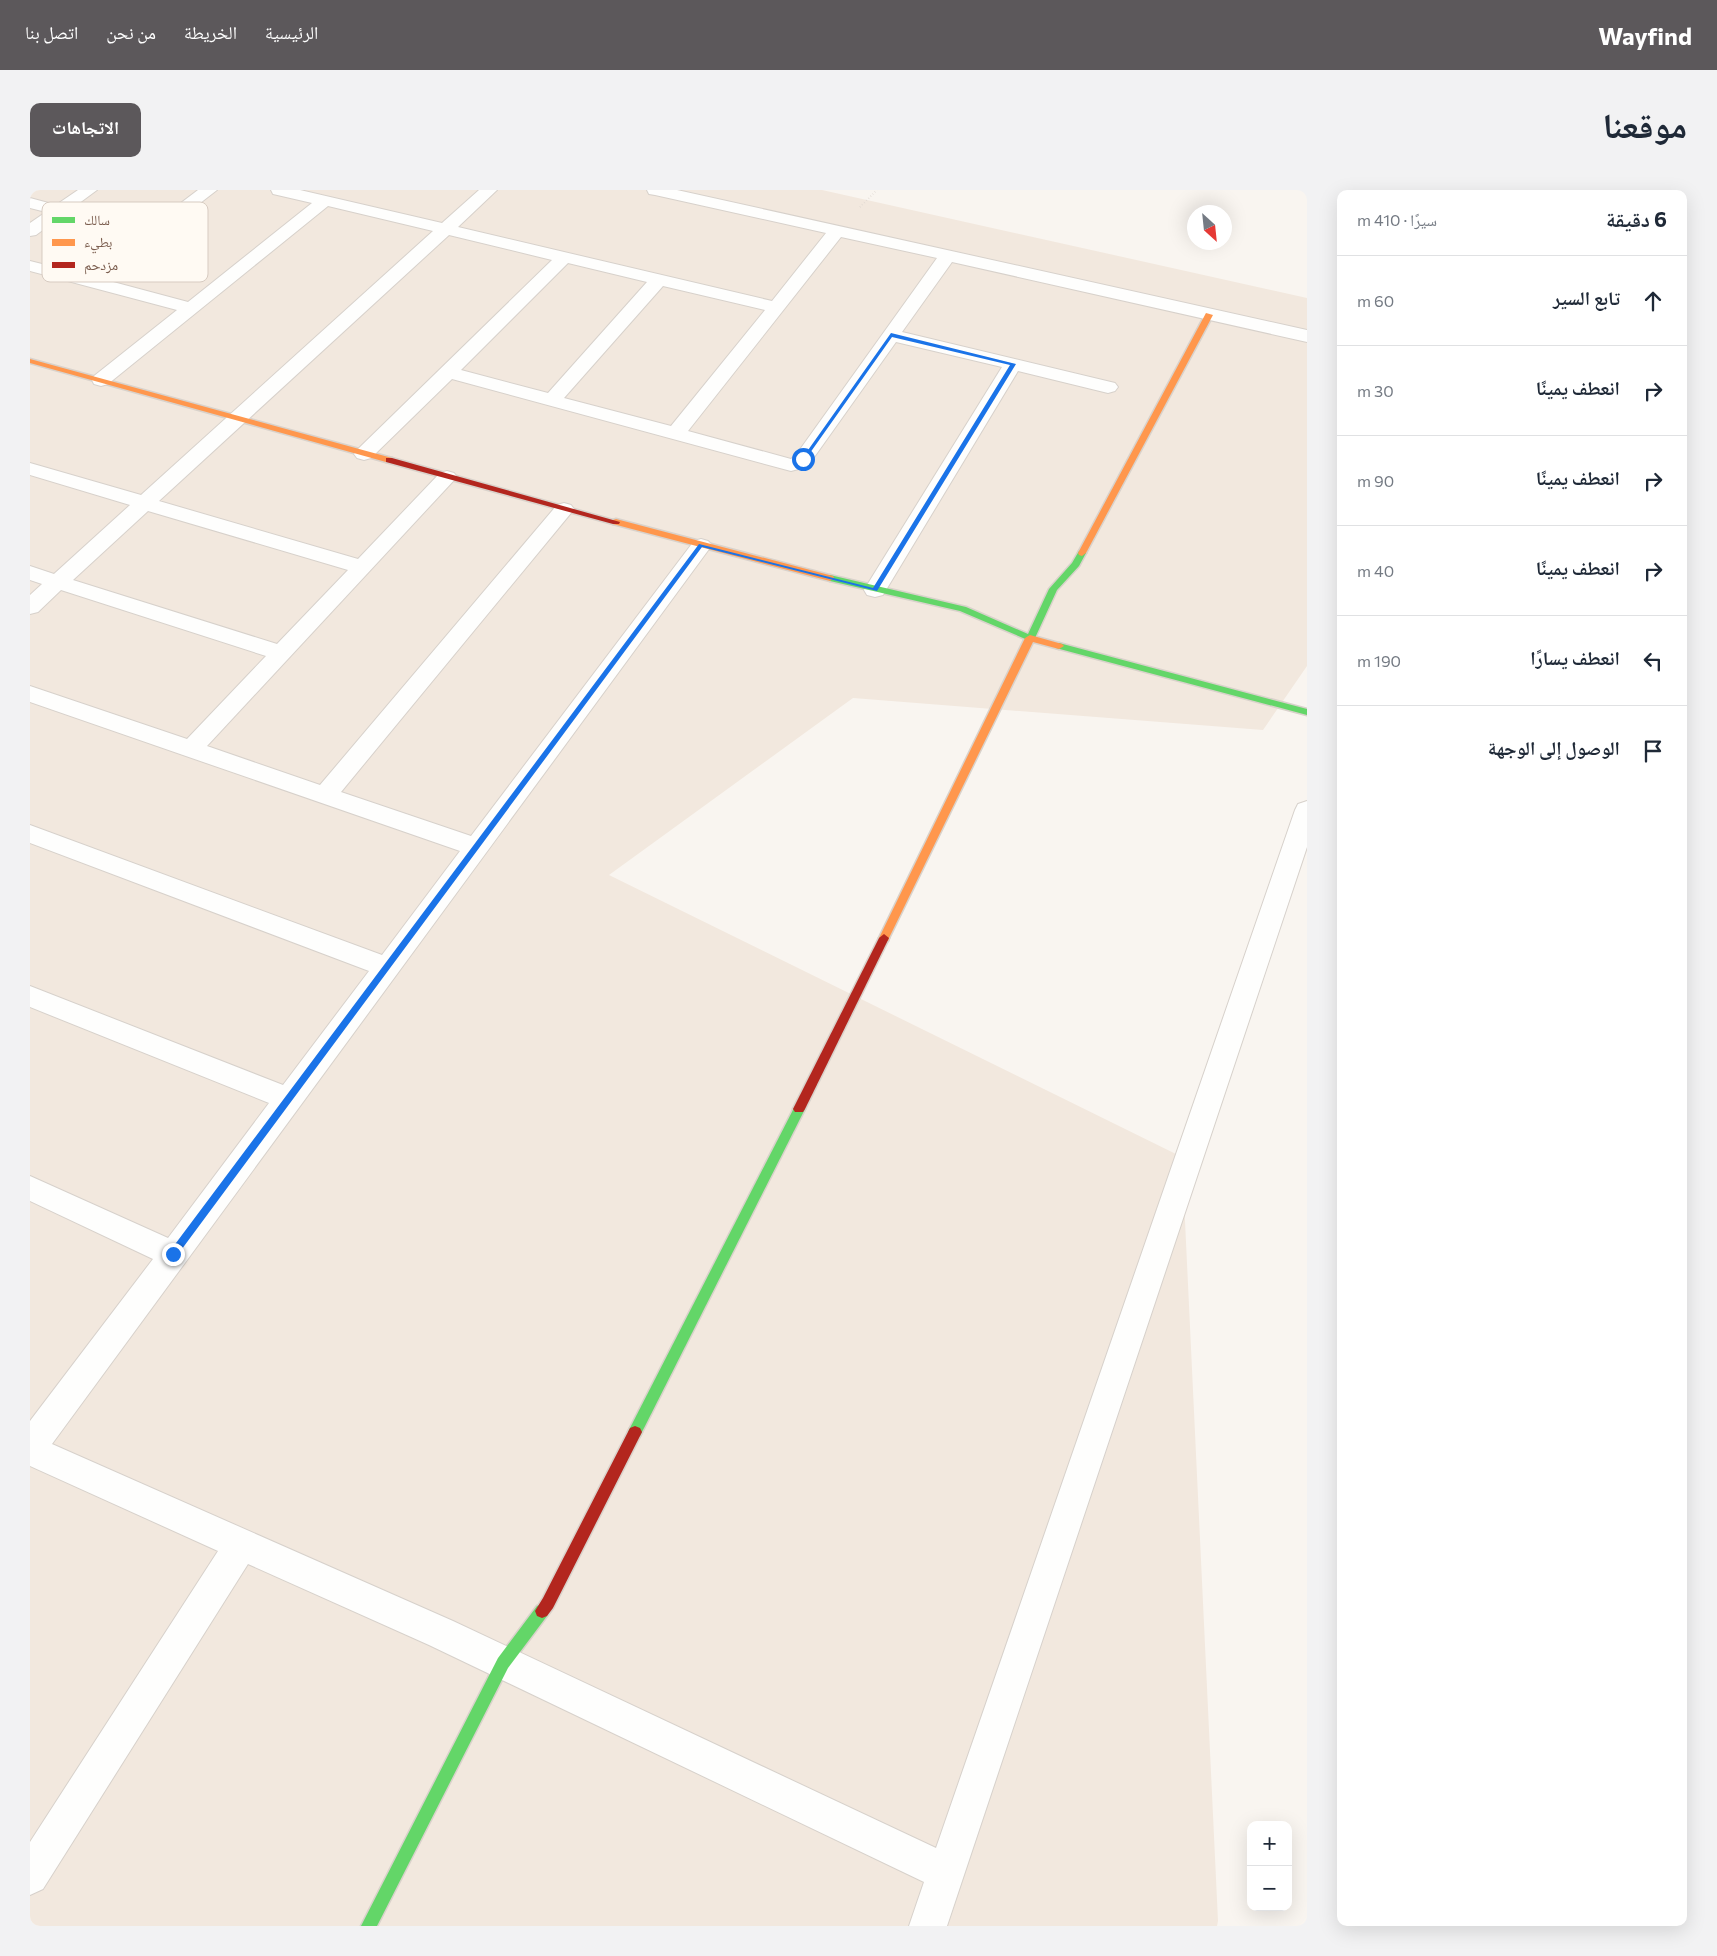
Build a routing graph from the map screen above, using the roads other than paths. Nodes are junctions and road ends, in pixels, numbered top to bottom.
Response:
1 (89, 190) edge
2 (209, 190) edge
3 (279, 190) edge
4 (488, 190) edge
5 (655, 190) edge
6 (324, 201) junction
7 (72, 202) edge
8 (193, 202) edge
9 (42, 223) edge
10 (446, 229) junction
11 (837, 231) junction
12 (30, 232) edge
13 (946, 256) junction
14 (565, 257) junction
15 (659, 280) junction
16 (93, 282) edge
17 (776, 307) junction
18 (191, 308) junction
19 (1209, 315) junction
20 (891, 335) junction
21 (1307, 336) edge
22 (30, 361) edge
23 (1013, 364) junction
24 (448, 372) junction
25 (101, 380) junction
26 (1108, 388) dead end
27 (552, 400) junction
28 (238, 419) junction
29 (675, 434) junction
30 (364, 454) junction
31 (30, 469) edge
32 (447, 477) junction
33 (146, 503) junction
34 (564, 510) junction
35 (701, 545) junction
36 (362, 568) junction
37 (30, 573) edge
38 (58, 582) junction
39 (875, 590) junction
40 (30, 607) edge
41 (1030, 638) junction
42 (282, 653) junction
43 (30, 694) edge
44 (1307, 712) edge
45 (191, 749) junction
46 (325, 795) junction
47 (1307, 810) edge
48 (30, 834) edge
49 (476, 847) junction
50 (387, 967) junction
51 (30, 996) edge
52 (288, 1099) junction
53 (30, 1188) edge
54 (173, 1254) junction
55 (30, 1448) edge
56 (242, 1544) junction
57 (503, 1663) junction
58 (946, 1874) junction
59 (30, 1876) edge
60 (369, 1926) edge
61 (928, 1926) edge

1 - 7 street
2 - 8 street
3 - 6 street
4 - 10 street
5 - 11 street
6 - 10 street
6 - 18 street
9 - 12 street
10 - 14 street
10 - 28 street
11 - 13 street
11 - 17 street
13 - 19 street
13 - 20 street
14 - 15 street
14 - 24 street
15 - 17 street
15 - 27 street
16 - 18 street
17 - 29 street
18 - 25 street
19 - 21 street
19 - 41 street
20 - 23 street
20 - 29 street
22 - 25 street
23 - 26 street
23 - 39 street
24 - 27 street
24 - 30 street
25 - 28 street
27 - 29 street
28 - 30 street
28 - 33 street
30 - 32 street
31 - 33 street
32 - 34 street
32 - 36 street
33 - 36 street
33 - 38 street
34 - 35 street
34 - 46 street
35 - 39 street
35 - 49 street
36 - 42 street
37 - 38 street
38 - 40 street
38 - 42 street
39 - 41 street
41 - 44 street
41 - 57 street
42 - 45 street
43 - 45 street
45 - 46 street
46 - 49 street
47 - 58 street
48 - 50 street
49 - 50 street
50 - 52 street
51 - 52 street
52 - 54 street
53 - 54 street
54 - 55 street
55 - 56 street
56 - 57 street
56 - 59 street
57 - 58 street
57 - 60 street
58 - 61 street

